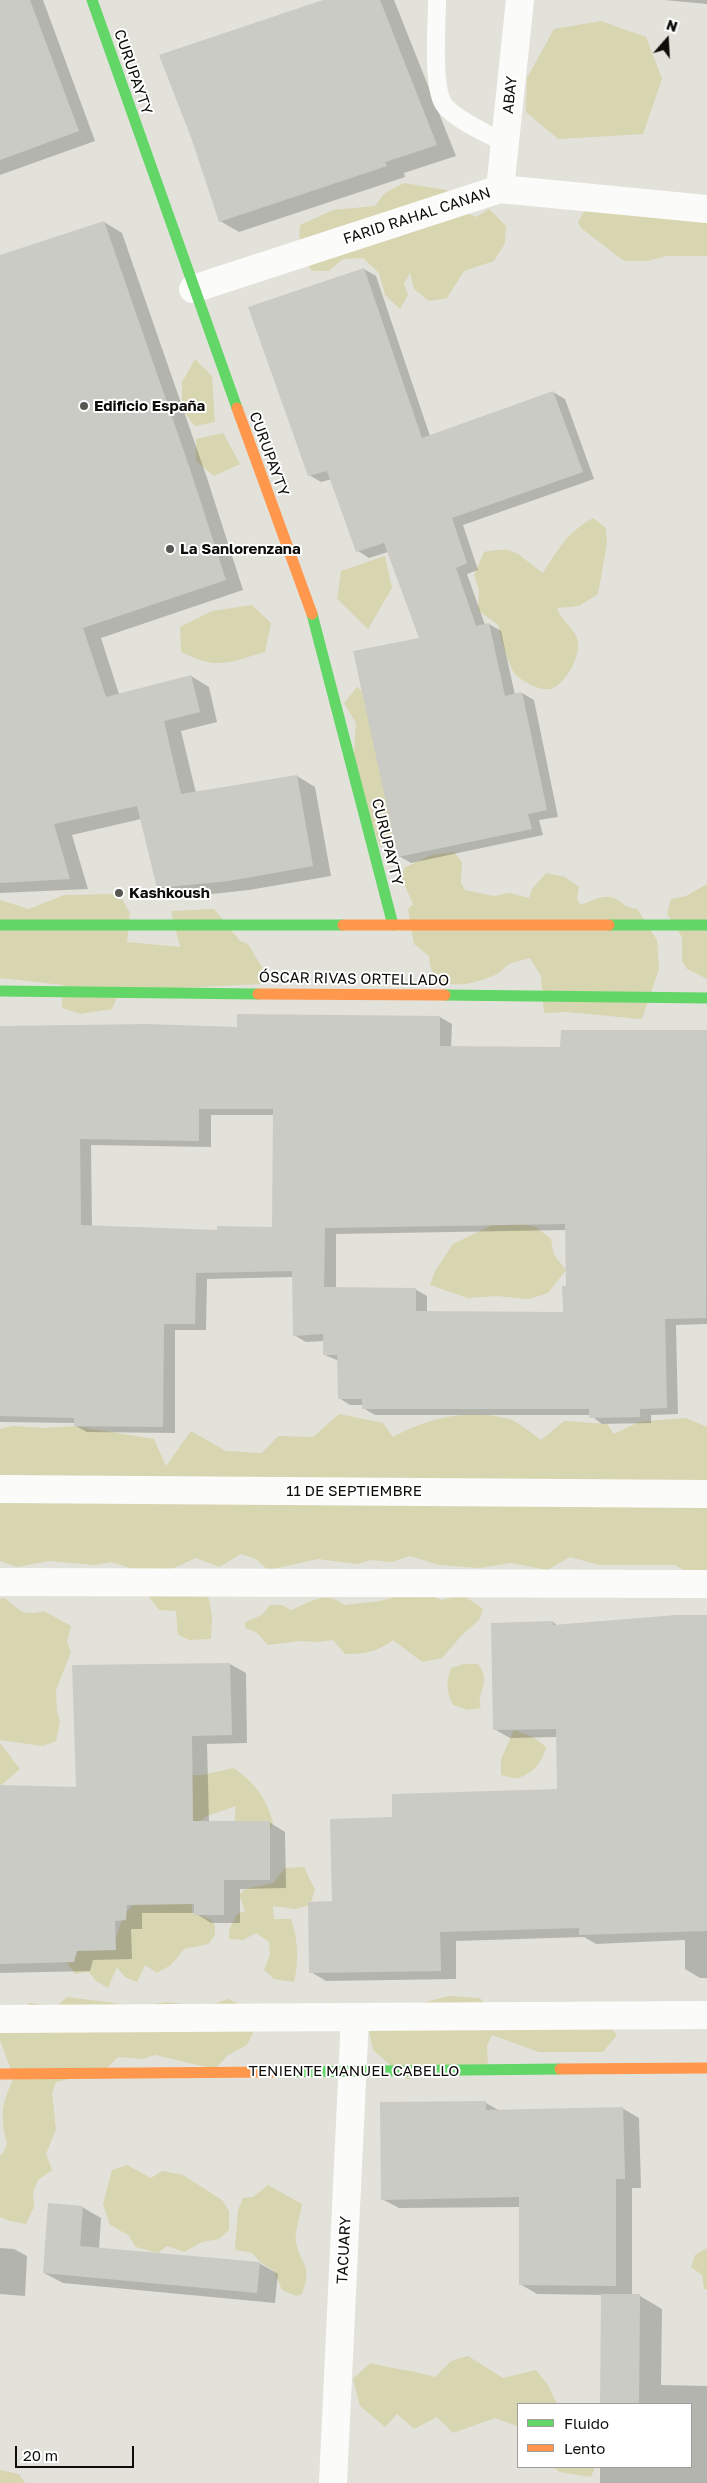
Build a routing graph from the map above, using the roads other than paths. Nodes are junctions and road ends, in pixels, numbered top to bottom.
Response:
1 (92, 0) edge
2 (437, 0) edge
3 (520, 0) edge
4 (504, 143) junction
5 (500, 189) junction
6 (707, 209) edge
7 (193, 289) junction
8 (0, 925) edge
9 (392, 925) junction
10 (707, 925) edge
11 (0, 991) edge
12 (707, 998) edge
13 (0, 1489) edge
14 (707, 1494) edge
15 (0, 1582) edge
16 (707, 1584) edge
17 (707, 2015) edge
18 (355, 2017) junction
19 (0, 2019) edge
20 (707, 2068) edge
21 (353, 2071) junction
22 (0, 2074) edge
23 (333, 2483) edge

1 - 7 street, CURUPAYTY
2 - 4 lane
3 - 4 street, ABAY
4 - 5 street, ABAY
5 - 6 street, FARID RAHAL CANAN
5 - 7 street, FARID RAHAL CANAN
7 - 9 street, CURUPAYTY
8 - 9 street
9 - 10 street
11 - 12 street, ÓSCAR RIVAS ORTELLADO
13 - 14 street, 11 DE SEPTIEMBRE
15 - 16 street
17 - 18 street
18 - 19 street
18 - 21 street, TACUARY
20 - 21 street, TENIENTE MANUEL CABELLO
21 - 22 street, TENIENTE MANUEL CABELLO
21 - 23 street, TACUARY

